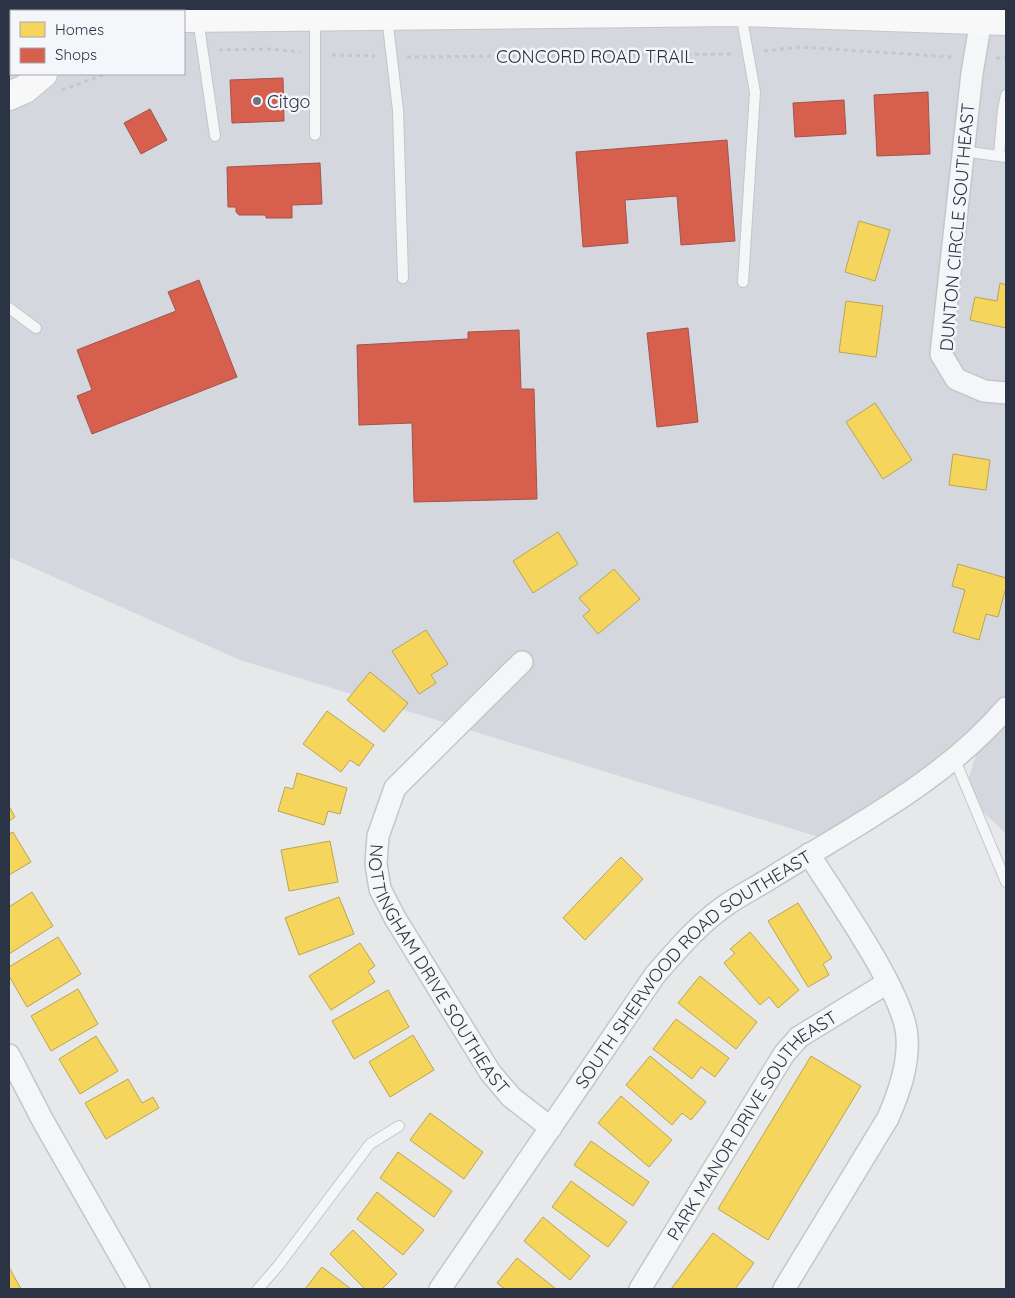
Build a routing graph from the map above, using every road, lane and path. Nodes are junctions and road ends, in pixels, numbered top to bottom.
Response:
1 (741, 11) edge
2 (530, 12) edge
3 (259, 13) edge
4 (387, 16) junction
5 (315, 17) junction
6 (191, 18) edge
7 (994, 21) edge
8 (202, 51) junction
9 (748, 52) junction
10 (315, 53) junction
11 (392, 56) junction
12 (975, 57) junction
13 (1006, 58) edge
14 (42, 75) edge
15 (1006, 95) edge
16 (9, 96) edge
17 (315, 135) dead end
18 (215, 136) dead end
19 (963, 151) junction
20 (1002, 156) edge
21 (402, 278) dead end
22 (743, 282) dead end
23 (9, 308) edge
24 (36, 328) dead end
25 (1006, 394) edge
26 (522, 662) dead end
27 (1006, 708) edge
28 (955, 760) junction
29 (809, 854) junction
30 (1006, 882) edge
31 (887, 983) junction
32 (9, 1055) edge
33 (399, 1126) dead end
34 (551, 1128) junction
35 (139, 1289) edge
36 (258, 1289) edge
37 (440, 1289) edge
38 (640, 1289) edge
39 (784, 1289) edge

1 - 2 street
1 - 7 street
1 - 9 lane
2 - 4 street
3 - 5 street
3 - 6 street
4 - 5 street
4 - 11 lane
5 - 10 lane
6 - 8 lane
7 - 12 street, DUNTON CIRCLE SOUTHEAST
8 - 10 path, CONCORD ROAD TRAIL
8 - 18 lane
9 - 11 path, CONCORD ROAD TRAIL
9 - 12 path, CONCORD ROAD TRAIL
9 - 22 lane
10 - 11 path, CONCORD ROAD TRAIL
10 - 17 lane
11 - 21 lane
12 - 13 path, CONCORD ROAD TRAIL
12 - 19 street, DUNTON CIRCLE SOUTHEAST
14 - 16 street
15 - 20 lane
19 - 20 lane
19 - 25 street, DUNTON CIRCLE SOUTHEAST
23 - 24 lane
26 - 34 street, NOTTINGHAM DRIVE SOUTHEAST
27 - 28 street, SOUTH SHERWOOD ROAD SOUTHEAST
28 - 29 street, SOUTH SHERWOOD ROAD SOUTHEAST
28 - 30 lane
29 - 31 street
29 - 34 street, SOUTH SHERWOOD ROAD SOUTHEAST
31 - 38 street, PARK MANOR DRIVE SOUTHEAST
31 - 39 street
32 - 35 street
33 - 36 lane
34 - 37 street, SOUTH SHERWOOD ROAD SOUTHEAST

